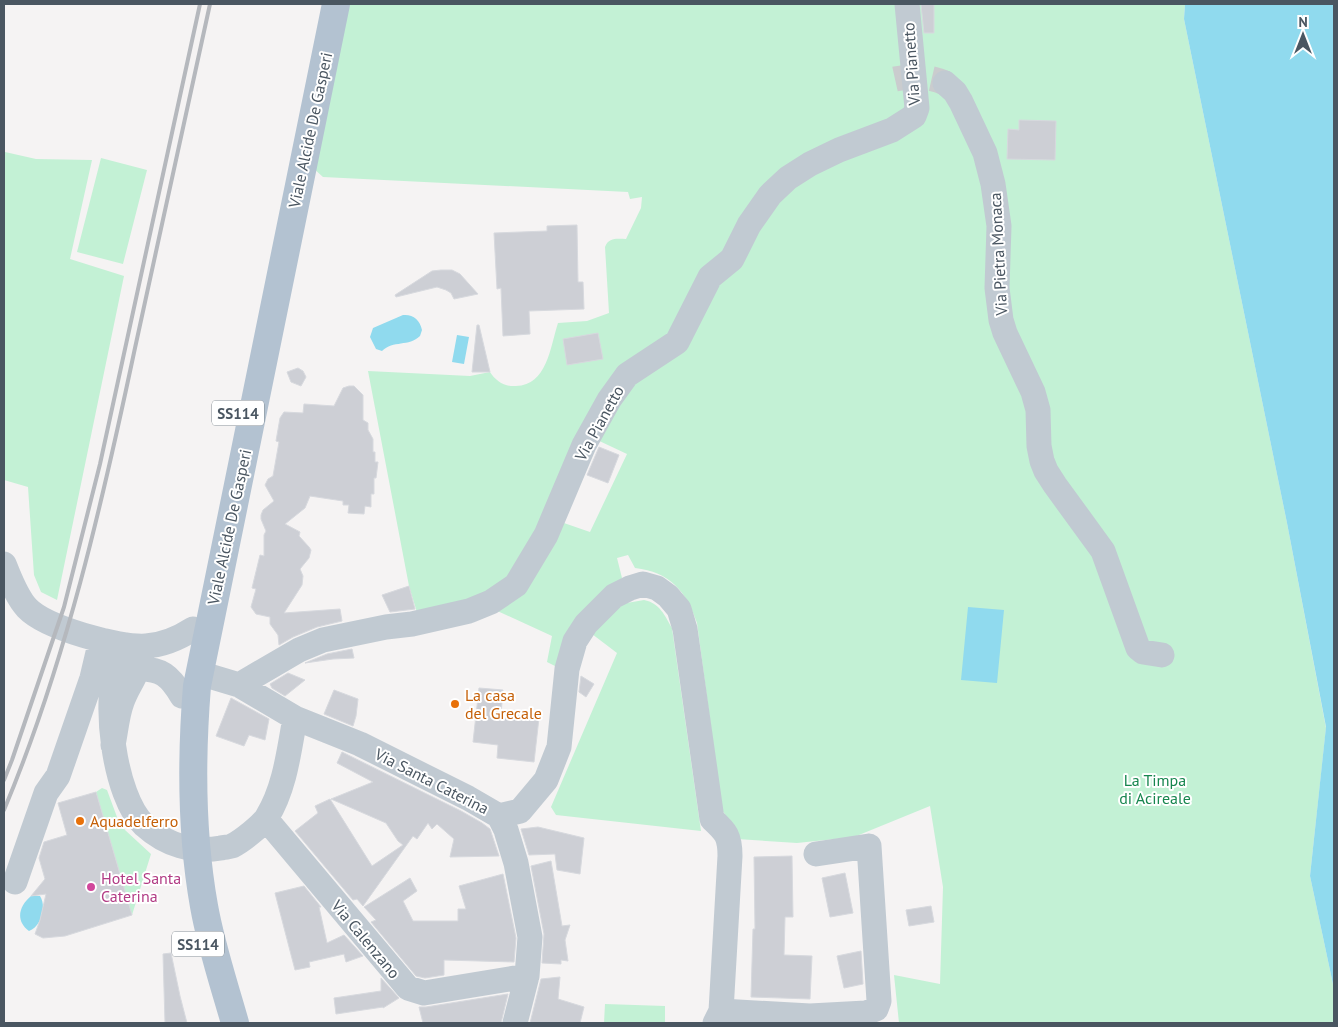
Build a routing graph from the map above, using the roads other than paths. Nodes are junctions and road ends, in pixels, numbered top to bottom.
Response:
1 (323, 4) edge
2 (336, 4) edge
3 (907, 4) edge
4 (945, 83) tunnel mouth
5 (4, 564) edge
6 (193, 629) junction
7 (101, 640) junction
8 (126, 644) junction
9 (1162, 655) dead end
10 (138, 669) junction
11 (199, 673) junction
12 (239, 685) junction
13 (182, 696) junction
14 (295, 718) junction
15 (328, 732) junction
16 (113, 745) junction
17 (287, 758) junction
18 (499, 816) junction
19 (266, 819) junction
20 (187, 825) junction
21 (816, 854) dead end
22 (191, 866) junction
23 (15, 882) dead end
24 (527, 976) junction
25 (718, 1017) edge
26 (220, 1023) edge
27 (235, 1023) edge
28 (515, 1023) edge

1 - 6 main road, Viale Alcide De Gasperi / SS114
2 - 11 main road, Viale Alcide De Gasperi / SS114
3 - 12 street, Via Pianetto
4 - 9 street, Via Pietra Monaca
5 - 7 street
6 - 8 street
6 - 13 main road, Viale Alcide De Gasperi / SS114
7 - 8 street
7 - 23 street
8 - 10 street
8 - 16 street
10 - 13 street
10 - 16 street
11 - 12 street, Via Santa Caterina
11 - 20 main road, Viale Alcide De Gasperi / SS114
12 - 14 street, Via Santa Caterina
13 - 20 main road, Viale Alcide De Gasperi / SS114
14 - 15 street, Via Santa Caterina
14 - 17 street
15 - 17 street
15 - 18 street, Via Santa Caterina
16 - 19 street
17 - 19 street
18 - 24 street, Via Santa Caterina
18 - 25 street
19 - 24 street, Via Calenzano
20 - 22 main road, Viale Alcide De Gasperi
21 - 25 street
22 - 26 main road, Viale Alcide De Gasperi / SS114
22 - 27 main road, Viale Alcide De Gasperi / SS114
24 - 28 street, Via Santa Caterina

